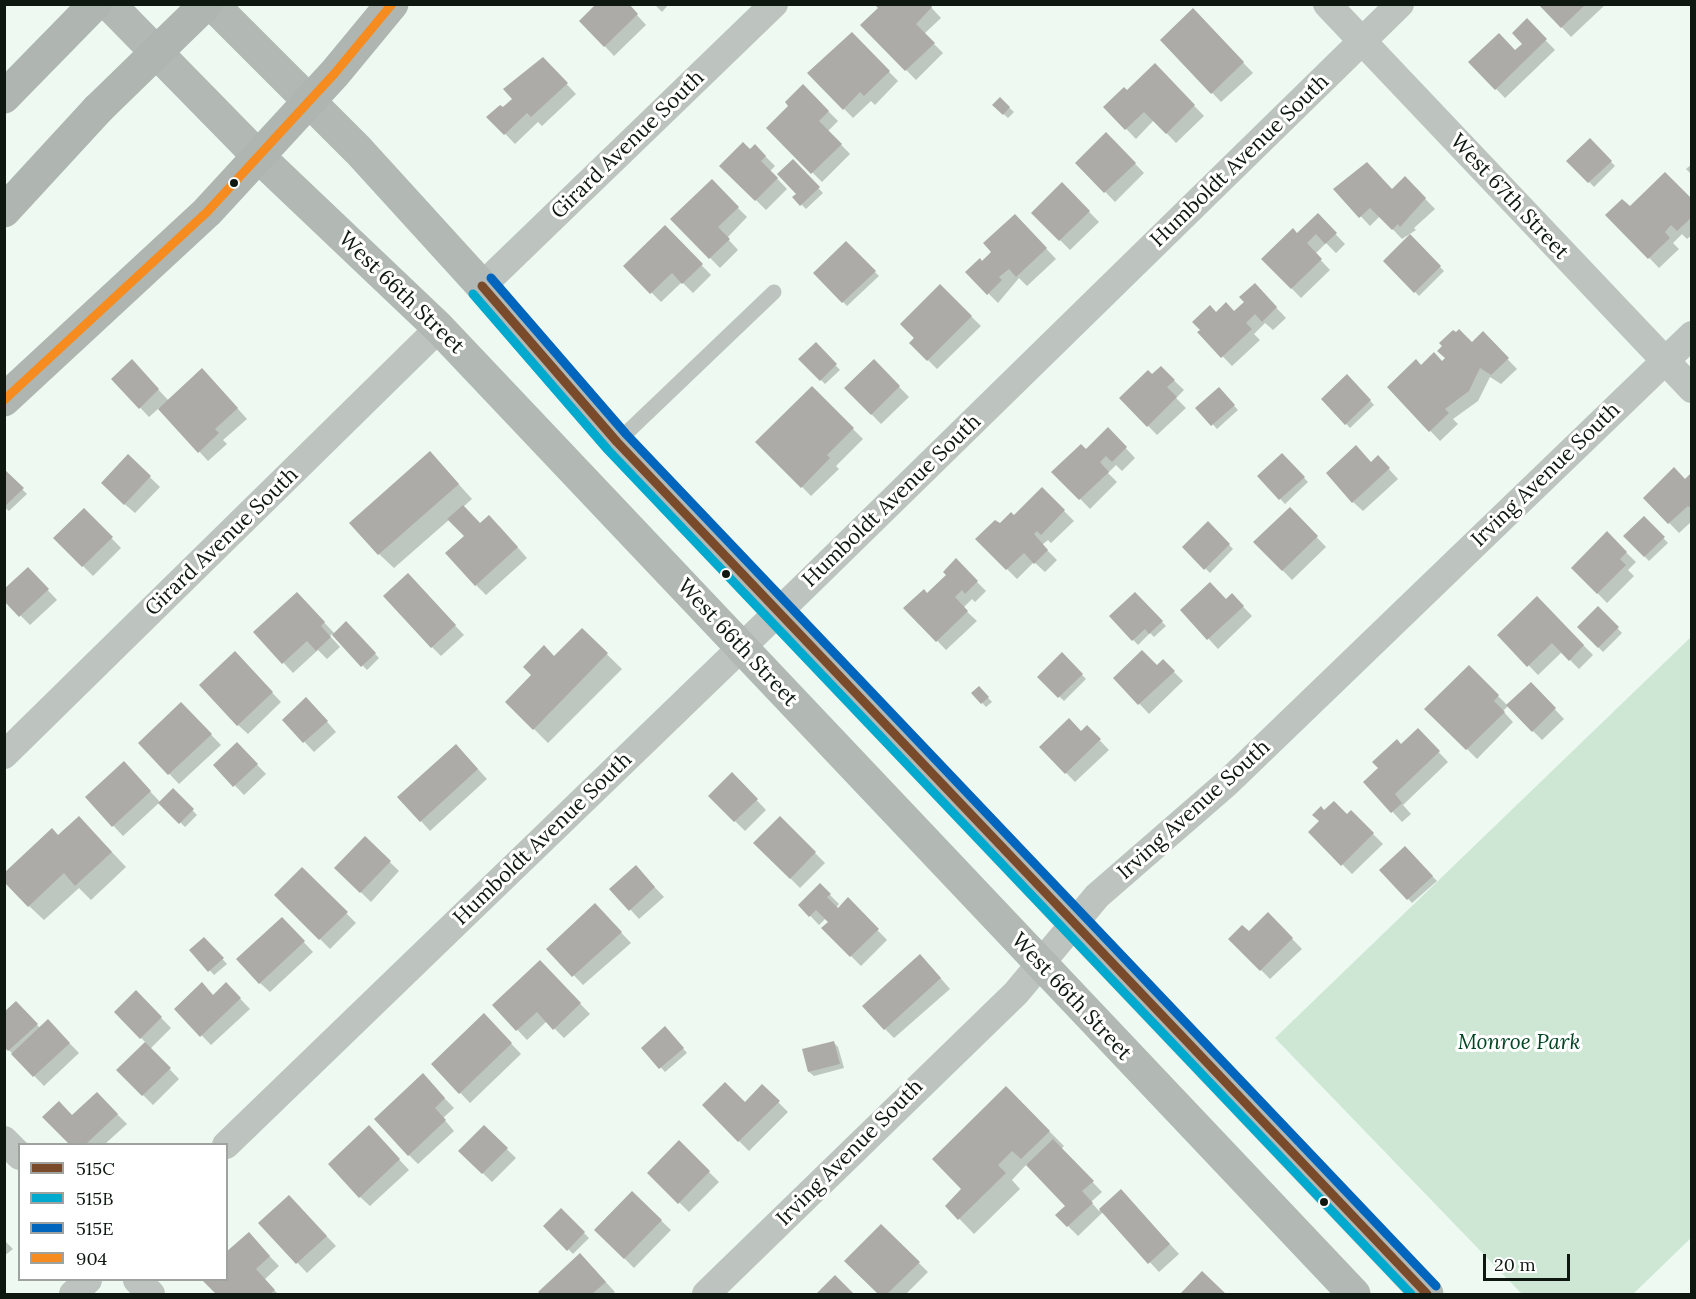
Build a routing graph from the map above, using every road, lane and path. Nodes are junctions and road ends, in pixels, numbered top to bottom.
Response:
1 (95, 4) edge
2 (109, 4) edge
3 (206, 4) edge
4 (212, 4) edge
5 (392, 4) edge
6 (774, 4) edge
7 (1328, 4) edge
8 (1400, 4) edge
9 (1362, 41) junction
10 (14, 88) edge
11 (309, 103) junction
12 (258, 156) junction
13 (4, 211) edge
14 (482, 286) junction
15 (774, 292) dead end
16 (439, 328) junction
17 (1692, 335) edge
18 (1665, 361) junction
19 (1692, 389) edge
20 (4, 400) edge
21 (616, 442) junction
22 (778, 612) junction
23 (741, 647) junction
24 (4, 754) edge
25 (1074, 923) junction
26 (1039, 964) junction
27 (4, 1140) edge
28 (228, 1143) edge
29 (18, 1153) edge
30 (87, 1281) edge
31 (138, 1281) edge
32 (1343, 1291) edge
33 (73, 1294) edge
34 (151, 1294) edge
35 (706, 1294) edge
36 (1426, 1294) edge

1 - 10 highway
2 - 12 main road, West 66th Street
3 - 13 highway, bridge
4 - 11 main road
5 - 11 highway
6 - 14 street, Girard Avenue South
7 - 9 street, West 67th Street
8 - 9 street, Humboldt Avenue South
9 - 18 street, West 67th Street
9 - 22 street, Humboldt Avenue South
11 - 12 highway
11 - 14 main road
12 - 16 main road, West 66th Street
12 - 20 highway
14 - 21 main road
15 - 21 lane
16 - 23 main road, West 66th Street
16 - 24 street, Girard Avenue South
17 - 18 street, Irving Avenue South
18 - 19 street, West 67th Street
18 - 25 street, Irving Avenue South
21 - 22 main road
22 - 23 street, Humboldt Avenue South
22 - 25 main road
23 - 26 main road, West 66th Street
23 - 28 street, Humboldt Avenue South
25 - 26 street, Irving Avenue South
25 - 36 main road
26 - 32 main road, West 66th Street
26 - 35 street, Irving Avenue South
27 - 29 street
30 - 33 street
31 - 34 street

